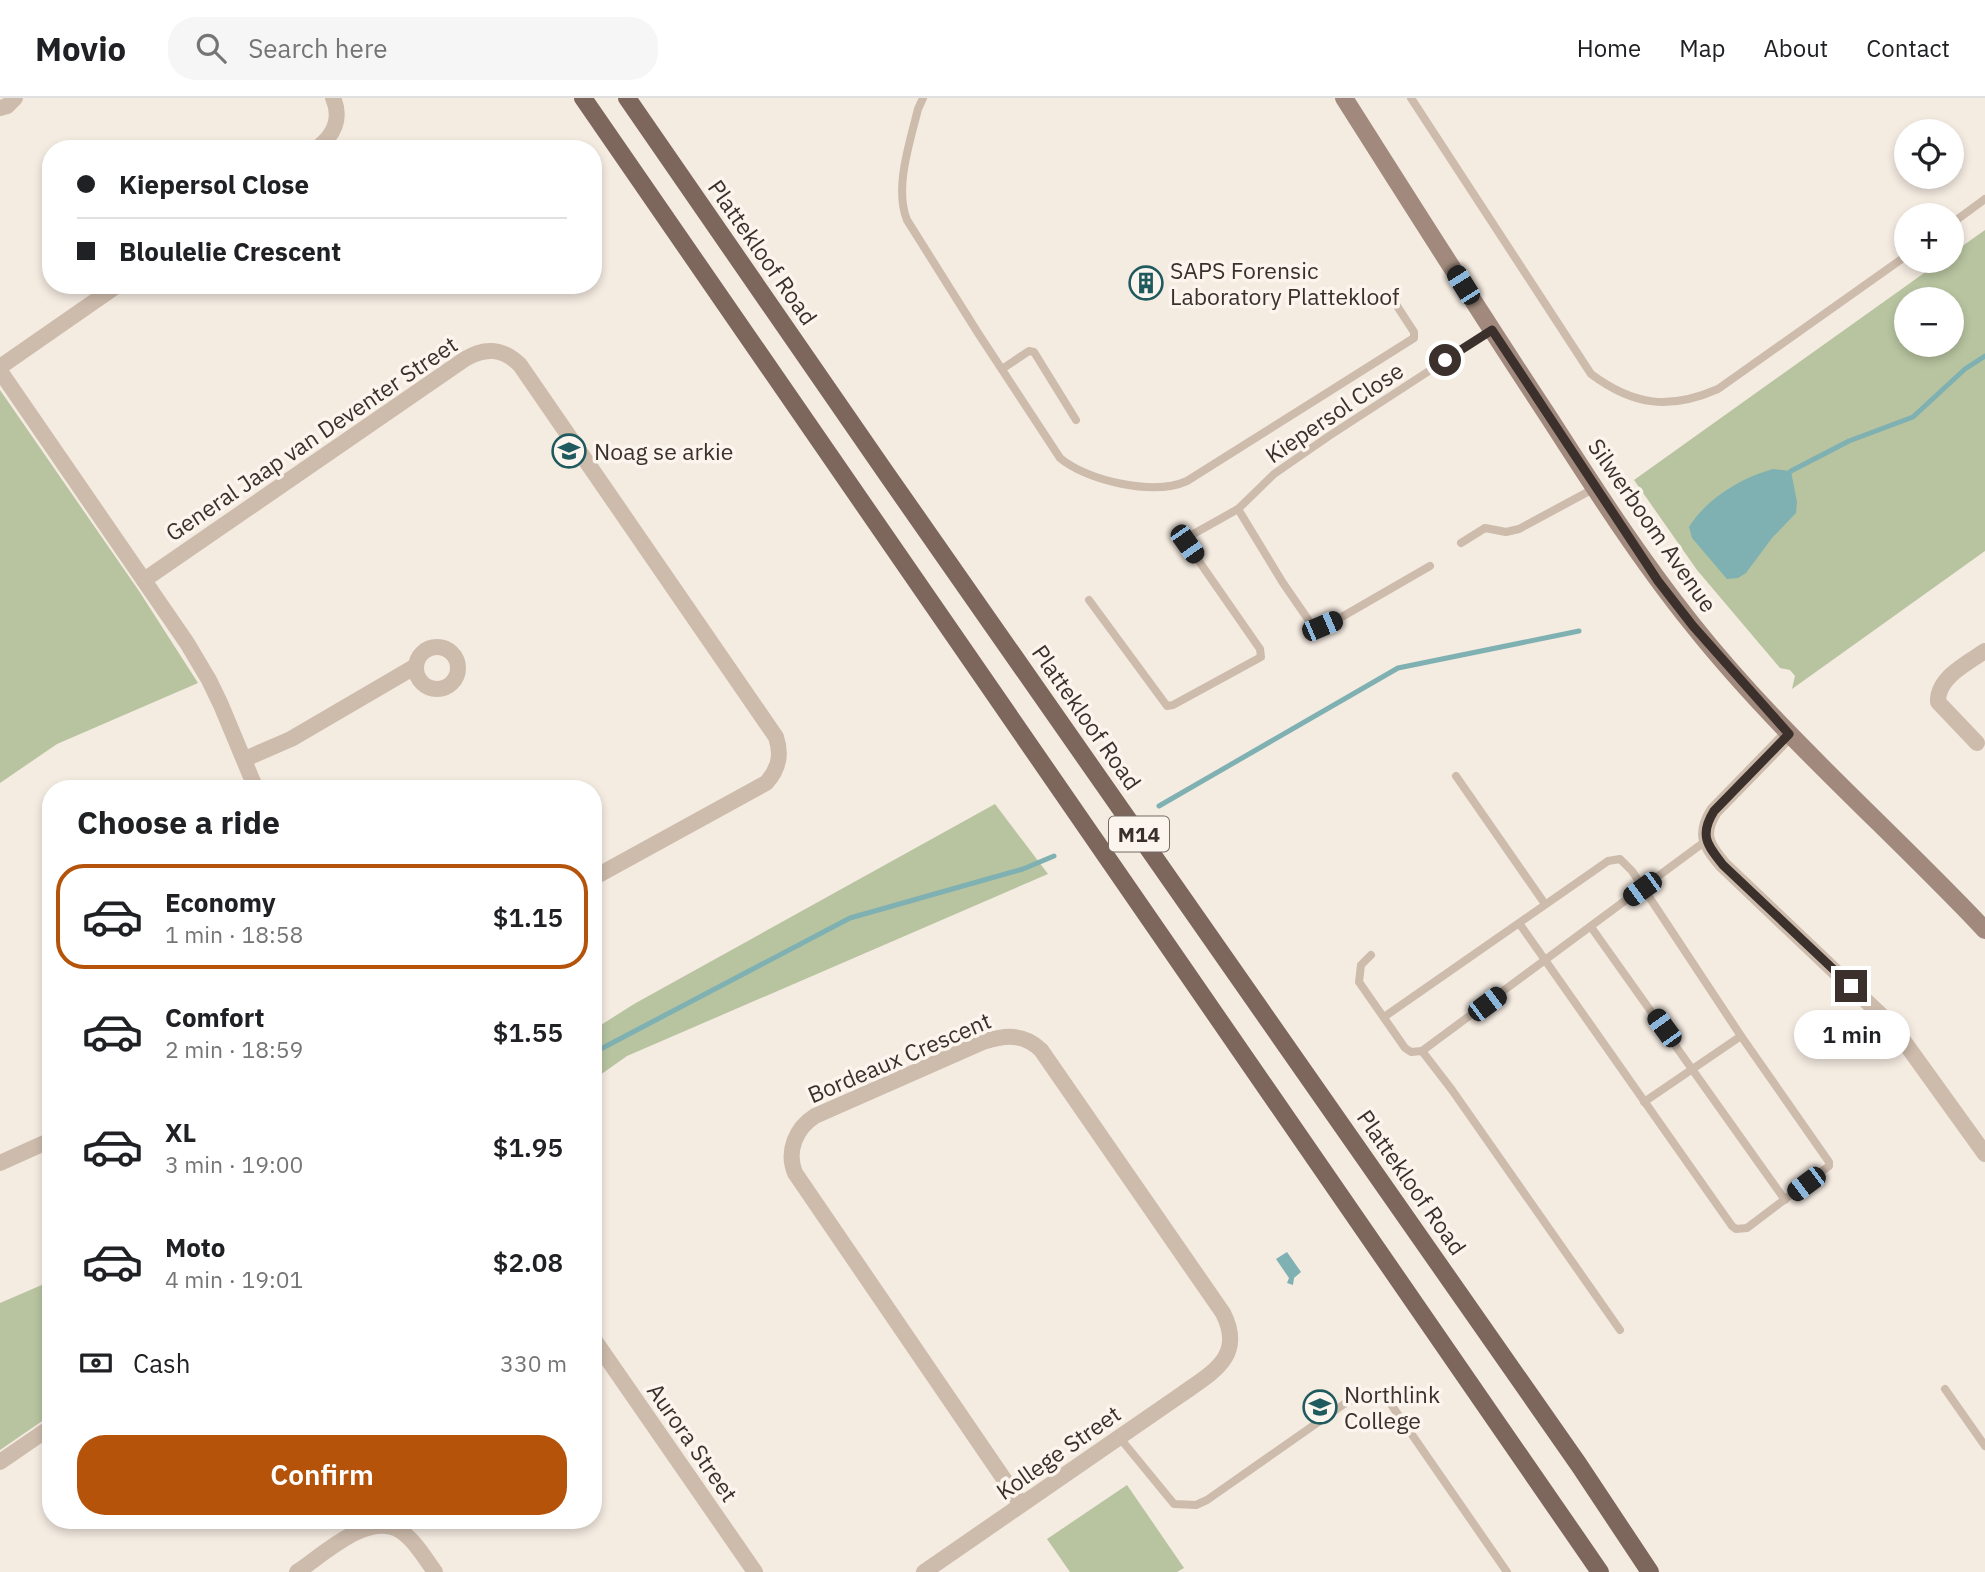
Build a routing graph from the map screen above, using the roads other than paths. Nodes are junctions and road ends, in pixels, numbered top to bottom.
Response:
1 (15, 98) edge
2 (333, 98) edge
3 (583, 98) edge
4 (627, 98) edge
5 (923, 98) edge
6 (1344, 98) edge
7 (1411, 98) edge
8 (0, 108) edge
9 (325, 140) edge
10 (1985, 199) edge
11 (1964, 214) edge
12 (1894, 265) edge
13 (105, 294) edge
14 (1397, 306) dead end
15 (1492, 330) junction
16 (0, 369) edge
17 (1002, 369) junction
18 (1076, 420) dead end
19 (1595, 488) junction
20 (1238, 509) junction
21 (1461, 543) dead end
22 (1430, 566) dead end
23 (144, 580) junction
24 (1089, 600) dead end
25 (1985, 651) edge
26 (416, 666) dead end
27 (1789, 734) junction
28 (1977, 743) dead end
29 (245, 759) junction
30 (1456, 776) dead end
31 (253, 780) edge
32 (1707, 840) junction
33 (602, 872) edge
34 (1642, 889) junction
35 (1545, 904) junction
36 (1519, 923) junction
37 (1591, 927) junction
38 (1985, 930) edge
39 (1371, 955) dead end
40 (1546, 961) junction
41 (1384, 1017) junction
42 (1741, 1036) junction
43 (1422, 1051) junction
44 (1693, 1069) junction
45 (1644, 1102) junction
46 (42, 1144) edge
47 (1985, 1154) edge
48 (0, 1163) edge
49 (1785, 1200) junction
50 (1620, 1330) dead end
51 (602, 1351) edge
52 (1217, 1368) joint
53 (1945, 1390) dead end
54 (42, 1433) edge
55 (1119, 1437) junction
56 (1985, 1446) edge
57 (0, 1462) edge
58 (1021, 1504) junction
59 (361, 1529) edge
60 (395, 1529) edge
61 (298, 1572) edge
62 (435, 1572) edge
63 (755, 1572) edge
64 (924, 1572) edge
65 (1507, 1572) edge
66 (1600, 1572) edge
67 (1650, 1572) edge

1 - 8 street
2 - 9 street
3 - 66 main road, M14
4 - 67 main road, Plattekloof Road / M14
5 - 17 lane
6 - 15 street, Silwerboom Avenue
7 - 12 lane
10 - 11 lane
13 - 16 street
14 - 17 lane
15 - 19 street, Silwerboom Avenue
15 - 20 lane, Kiepersol Close
16 - 23 street
17 - 18 lane
19 - 21 lane
19 - 27 street, Silwerboom Avenue
20 - 22 lane
20 - 24 lane, Kiepersol Close
23 - 29 street
23 - 33 street, General Jaap van Deventer Street
25 - 28 street
26 - 29 street
27 - 32 street
27 - 38 street, Silwerboom Avenue
29 - 31 street
30 - 35 lane
32 - 34 lane
32 - 47 street
34 - 35 lane
34 - 37 lane
34 - 42 lane
35 - 36 lane
36 - 40 lane
36 - 41 lane
37 - 40 lane
37 - 44 lane
39 - 41 lane
40 - 43 lane
40 - 45 lane
41 - 43 lane
42 - 44 lane
42 - 49 lane
43 - 50 lane
44 - 45 lane
44 - 49 lane
45 - 49 lane
46 - 48 street
51 - 63 street, Aurora Street
52 - 55 street, Kollege Street
52 - 58 street, Bordeaux Crescent
53 - 56 lane
54 - 57 street
55 - 58 street, Kollege Street
55 - 65 lane
58 - 64 street, Kollege Street
59 - 61 street
60 - 62 street

